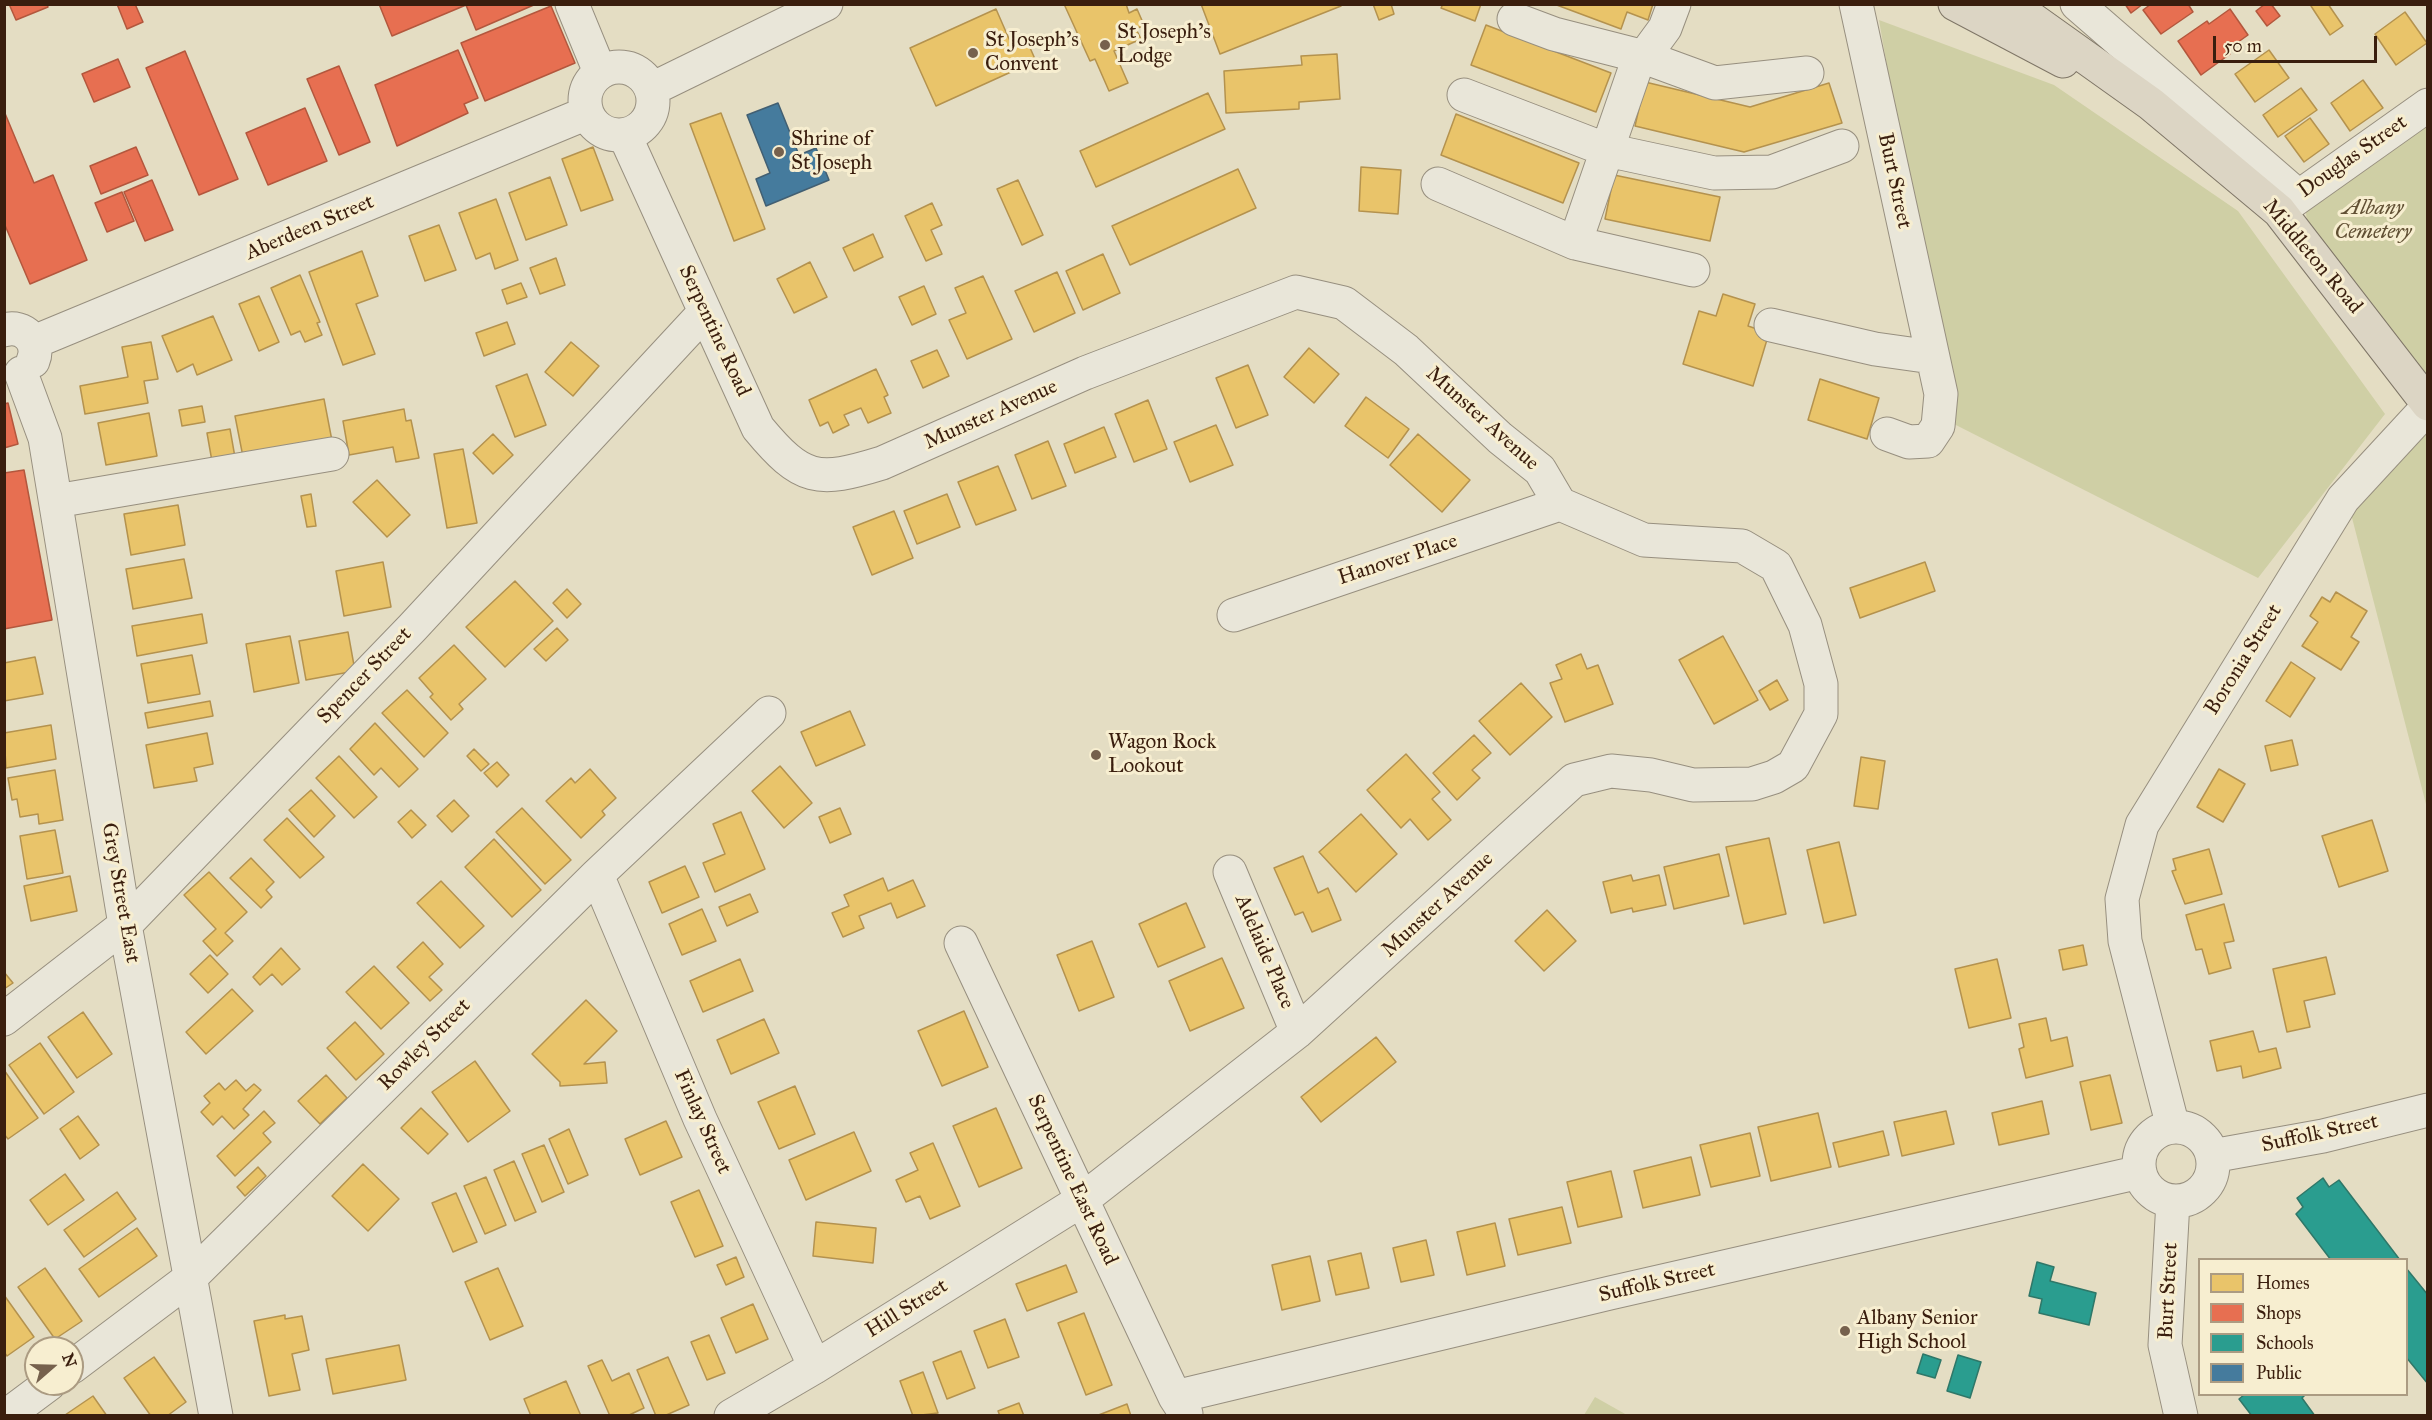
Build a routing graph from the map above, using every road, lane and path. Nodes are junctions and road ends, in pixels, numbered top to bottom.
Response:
1 (572, 4) edge
2 (826, 4) edge
3 (1674, 4) edge
4 (1856, 4) edge
5 (1954, 4) edge
6 (1982, 4) edge
7 (2077, 4) edge
8 (2031, 11) edge
9 (1514, 19) dead end
10 (1644, 57) junction
11 (600, 72) junction
12 (1807, 73) dead end
13 (652, 89) junction
14 (1464, 95) dead end
15 (2151, 104) junction
16 (2427, 105) edge
17 (586, 113) junction
18 (625, 136) junction
19 (1842, 146) dead end
20 (1607, 150) junction
21 (1438, 184) dead end
22 (2289, 203) junction
23 (1575, 243) junction
24 (1694, 270) dead end
25 (705, 312) junction
26 (1771, 325) dead end
27 (19, 336) edge
28 (1932, 357) junction
29 (13, 373) edge
30 (2427, 405) edge
31 (1887, 434) dead end
32 (332, 454) dead end
33 (846, 474) joint
34 (56, 501) junction
35 (1560, 504) junction
36 (1234, 615) dead end
37 (769, 713) dead end
38 (1230, 872) dead end
39 (597, 875) junction
40 (125, 925) junction
41 (961, 943) dead end
42 (4, 1018) edge
43 (1297, 1032) junction
44 (2427, 1110) edge
45 (2173, 1127) junction
46 (2212, 1156) junction
47 (2140, 1172) junction
48 (1082, 1200) junction
49 (2173, 1201) junction
50 (189, 1279) junction
51 (84, 1358) edge
52 (815, 1367) junction
53 (33, 1396) edge
54 (1181, 1406) edge
55 (6, 1416) edge
56 (216, 1416) edge
57 (731, 1416) edge
58 (2181, 1416) edge

1 - 11 street
2 - 13 street
3 - 10 street
4 - 28 street, Burt Street
5 - 15 main road, Middleton Road
6 - 8 main road, Middleton Road
7 - 22 street, Middleton Road
8 - 15 main road, Middleton Road
9 - 10 street
10 - 12 street
10 - 20 street
11 - 13 street
11 - 17 street
13 - 18 street
14 - 20 street
15 - 22 main road, Middleton Road
16 - 22 street, Douglas Street
17 - 18 street
17 - 27 street, Aberdeen Street
18 - 25 street, Serpentine Road
19 - 20 street
20 - 23 street
21 - 23 street
22 - 30 main road, Middleton Road
23 - 24 street
25 - 33 street, Serpentine Road
25 - 40 street, Spencer Street
26 - 28 street
27 - 29 street
28 - 31 street, Burt Street
29 - 34 street, Grey Street East
30 - 45 street, Boronia Street
32 - 34 street
33 - 35 street, Munster Avenue
34 - 40 street, Grey Street East
35 - 36 street, Hanover Place
35 - 43 street, Munster Avenue
37 - 39 street, Rowley Street
38 - 43 street, Adelaide Place
39 - 50 street, Rowley Street
39 - 52 street, Finlay Street
40 - 42 street, Spencer Street
40 - 50 street, Grey Street East
41 - 48 street, Serpentine East Road
43 - 48 street, Munster Avenue
44 - 46 street, Suffolk Street
45 - 46 street
45 - 47 street
46 - 49 street
47 - 49 street
47 - 54 street, Suffolk Street
48 - 52 street, Hill Street
48 - 54 street, Serpentine East Road
49 - 58 street, Burt Street
50 - 51 street, Rowley Street
50 - 56 street, Grey Street East
52 - 57 street, Hill Street
53 - 55 street

